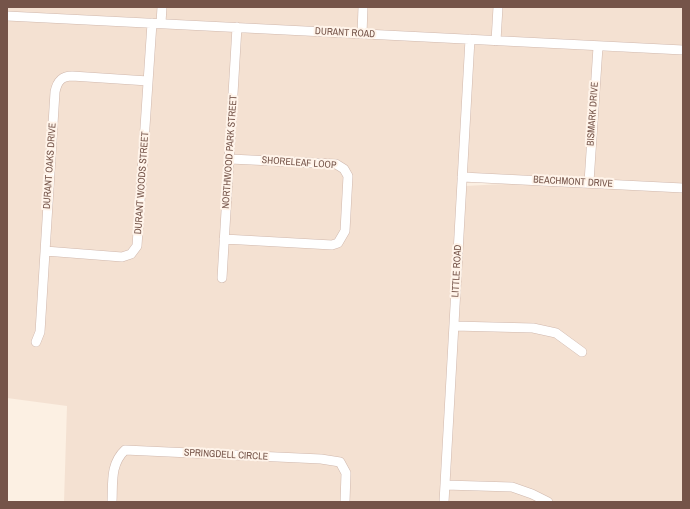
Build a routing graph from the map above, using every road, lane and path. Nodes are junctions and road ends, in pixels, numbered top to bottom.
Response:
1 (162, 7) edge
2 (363, 7) edge
3 (498, 7) edge
4 (7, 16) edge
5 (156, 23) junction
6 (237, 27) junction
7 (362, 34) junction
8 (470, 39) junction
9 (496, 41) junction
10 (598, 47) junction
11 (683, 50) edge
12 (148, 81) junction
13 (230, 159) junction
14 (462, 177) junction
15 (589, 182) junction
16 (683, 188) edge
17 (224, 239) junction
18 (45, 252) junction
19 (222, 278) dead end
20 (454, 326) junction
21 (36, 342) dead end
22 (582, 352) dead end
23 (445, 485) junction
24 (112, 502) edge
25 (345, 502) edge
26 (444, 502) edge
27 (548, 502) edge

1 - 5 street, DURANT WOODS STREET
2 - 7 street
3 - 9 street
4 - 5 street, DURANT ROAD
5 - 6 street, DURANT ROAD
5 - 12 street, DURANT WOODS STREET
6 - 7 street, DURANT ROAD
6 - 13 street, NORTHWOOD PARK STREET
7 - 8 street, DURANT ROAD
8 - 9 street, DURANT ROAD
8 - 14 street, LITTLE ROAD
9 - 10 street, DURANT ROAD
10 - 11 street, DURANT ROAD
10 - 15 street, BISMARK DRIVE
12 - 18 street, DURANT WOODS STREET
12 - 18 street, DURANT OAKS DRIVE
13 - 17 street, NORTHWOOD PARK STREET
13 - 17 street, SHORELEAF LOOP
14 - 15 street, BEACHMONT DRIVE
14 - 20 street, LITTLE ROAD
15 - 16 street, BEACHMONT DRIVE
17 - 19 street, NORTHWOOD PARK STREET
18 - 21 street, DURANT OAKS DRIVE
20 - 22 street
20 - 23 street, LITTLE ROAD
23 - 26 street, LITTLE ROAD
23 - 27 street
24 - 25 street, SPRINGDELL CIRCLE

